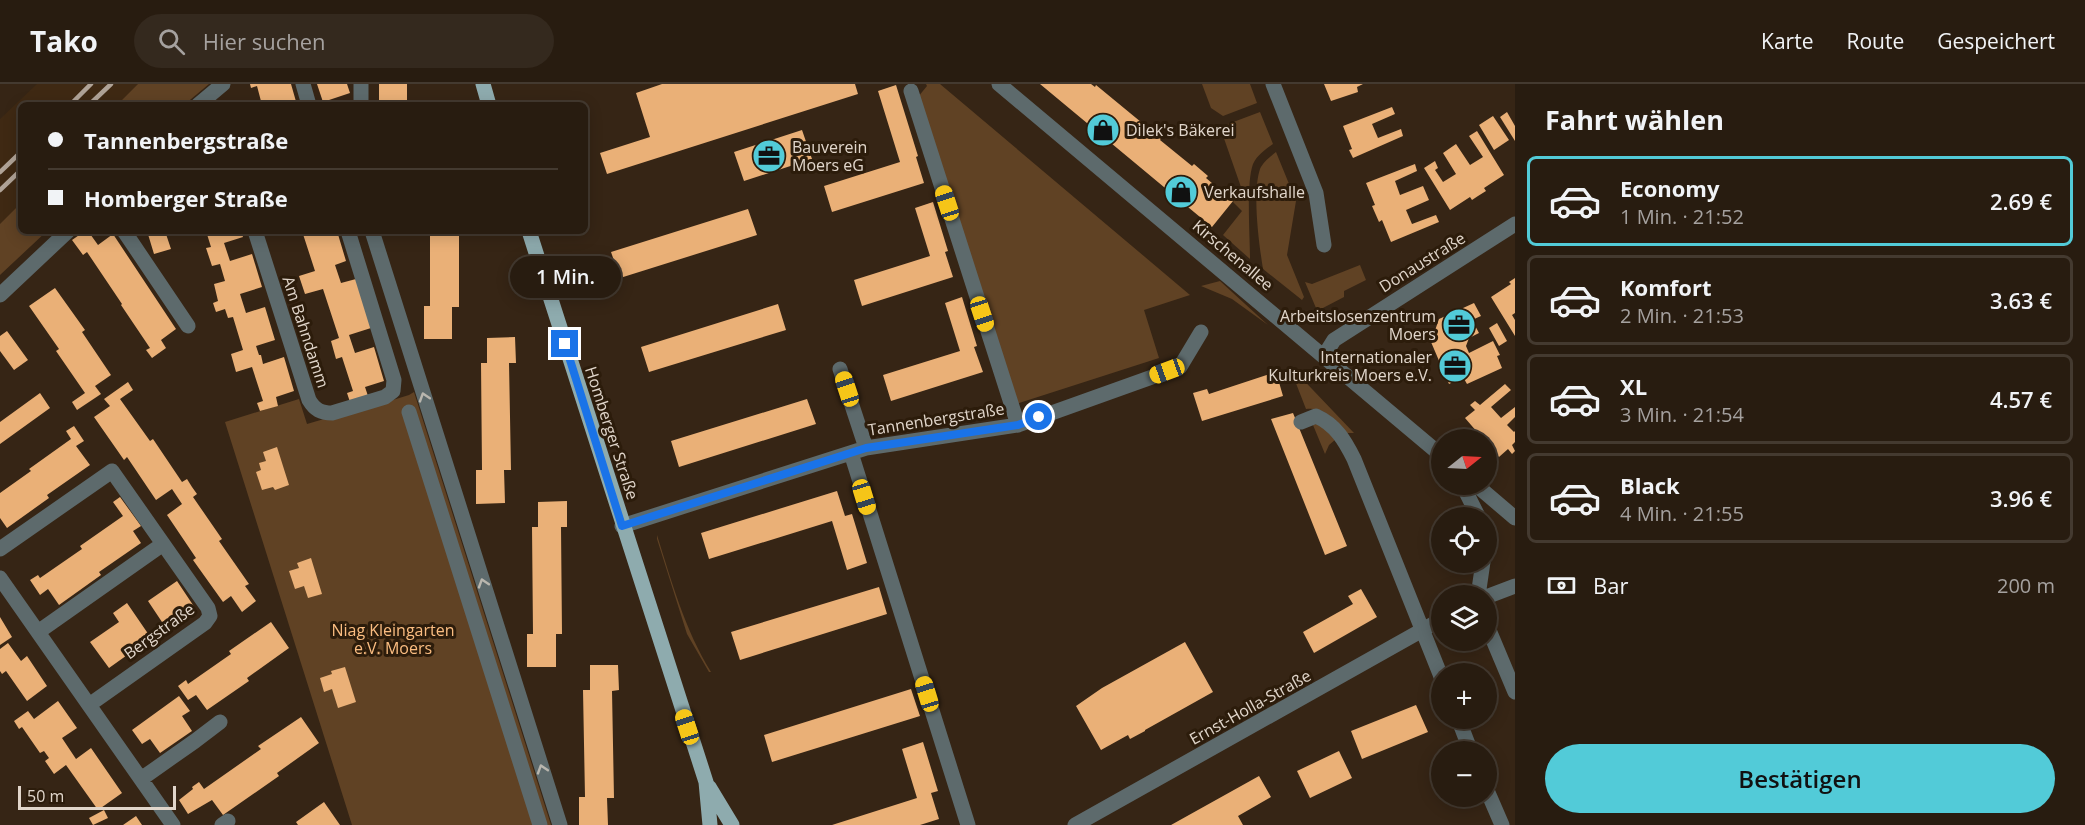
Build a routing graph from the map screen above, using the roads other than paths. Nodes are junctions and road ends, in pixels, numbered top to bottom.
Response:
1 (303, 84) edge
2 (361, 84) edge
3 (483, 84) edge
4 (999, 84) edge
5 (1273, 84) edge
6 (911, 92) dead end
7 (217, 94) edge
8 (203, 102) edge
9 (308, 102) edge
10 (360, 102) edge
11 (488, 102) edge
12 (1515, 224) edge
13 (65, 234) edge
14 (126, 234) edge
15 (256, 234) edge
16 (349, 234) edge
17 (373, 234) edge
18 (530, 234) edge
19 (1324, 245) dead end
20 (0, 295) edge
21 (188, 326) dead end
22 (1201, 332) dead end
23 (1324, 356) junction
24 (840, 369) dead end
25 (410, 412) dead end
26 (1301, 422) dead end
27 (1018, 425) junction
28 (1431, 447) edge
29 (866, 448) junction
30 (850, 453) junction
31 (1488, 495) edge
32 (1515, 518) edge
33 (622, 526) junction
34 (163, 544) junction
35 (0, 549) edge
36 (0, 578) edge
37 (1515, 586) edge
38 (1497, 593) edge
39 (1431, 624) edge
40 (1421, 629) junction
41 (38, 632) junction
42 (1497, 649) edge
43 (1435, 663) edge
44 (1515, 692) edge
45 (89, 705) junction
46 (220, 722) dead end
47 (141, 779) junction
48 (706, 782) junction
49 (1494, 807) edge
50 (173, 825) edge
51 (540, 825) edge
52 (560, 825) edge
53 (710, 825) edge
54 (732, 825) edge
55 (968, 825) edge
56 (1075, 825) edge
57 (1502, 825) edge

1 - 9 street
2 - 10 street
3 - 11 main road
4 - 23 street, Kirschenallee
5 - 19 street
6 - 27 street
7 - 8 street
12 - 23 street, Donaustraße
13 - 20 street
14 - 21 street
15 - 16 street, Am Bahndamm
52 -> 17 street
18 - 33 main road, Homberger Straße
22 - 27 street, Tannenbergstraße
23 - 28 street, Kirschenallee
24 - 29 street
25 - 51 street
26 - 40 street
27 - 29 street, Tannenbergstraße
29 - 30 street, Tannenbergstraße
30 - 33 street, Tannenbergstraße
30 - 55 street
31 - 32 street
33 - 48 main road, Homberger Straße
34 - 35 street, Bergstraße
34 - 41 street
34 - 45 street, Bergstraße
36 - 41 street
37 - 38 street
39 - 40 street, Ernst-Holla-Straße
40 - 43 street
40 - 56 street, Ernst-Holla-Straße
41 - 45 street
42 - 44 street
45 - 47 street
46 - 47 street
47 - 50 street
48 - 53 main road, Homberger Straße
48 - 54 main road, Homberger Straße
49 - 57 street

